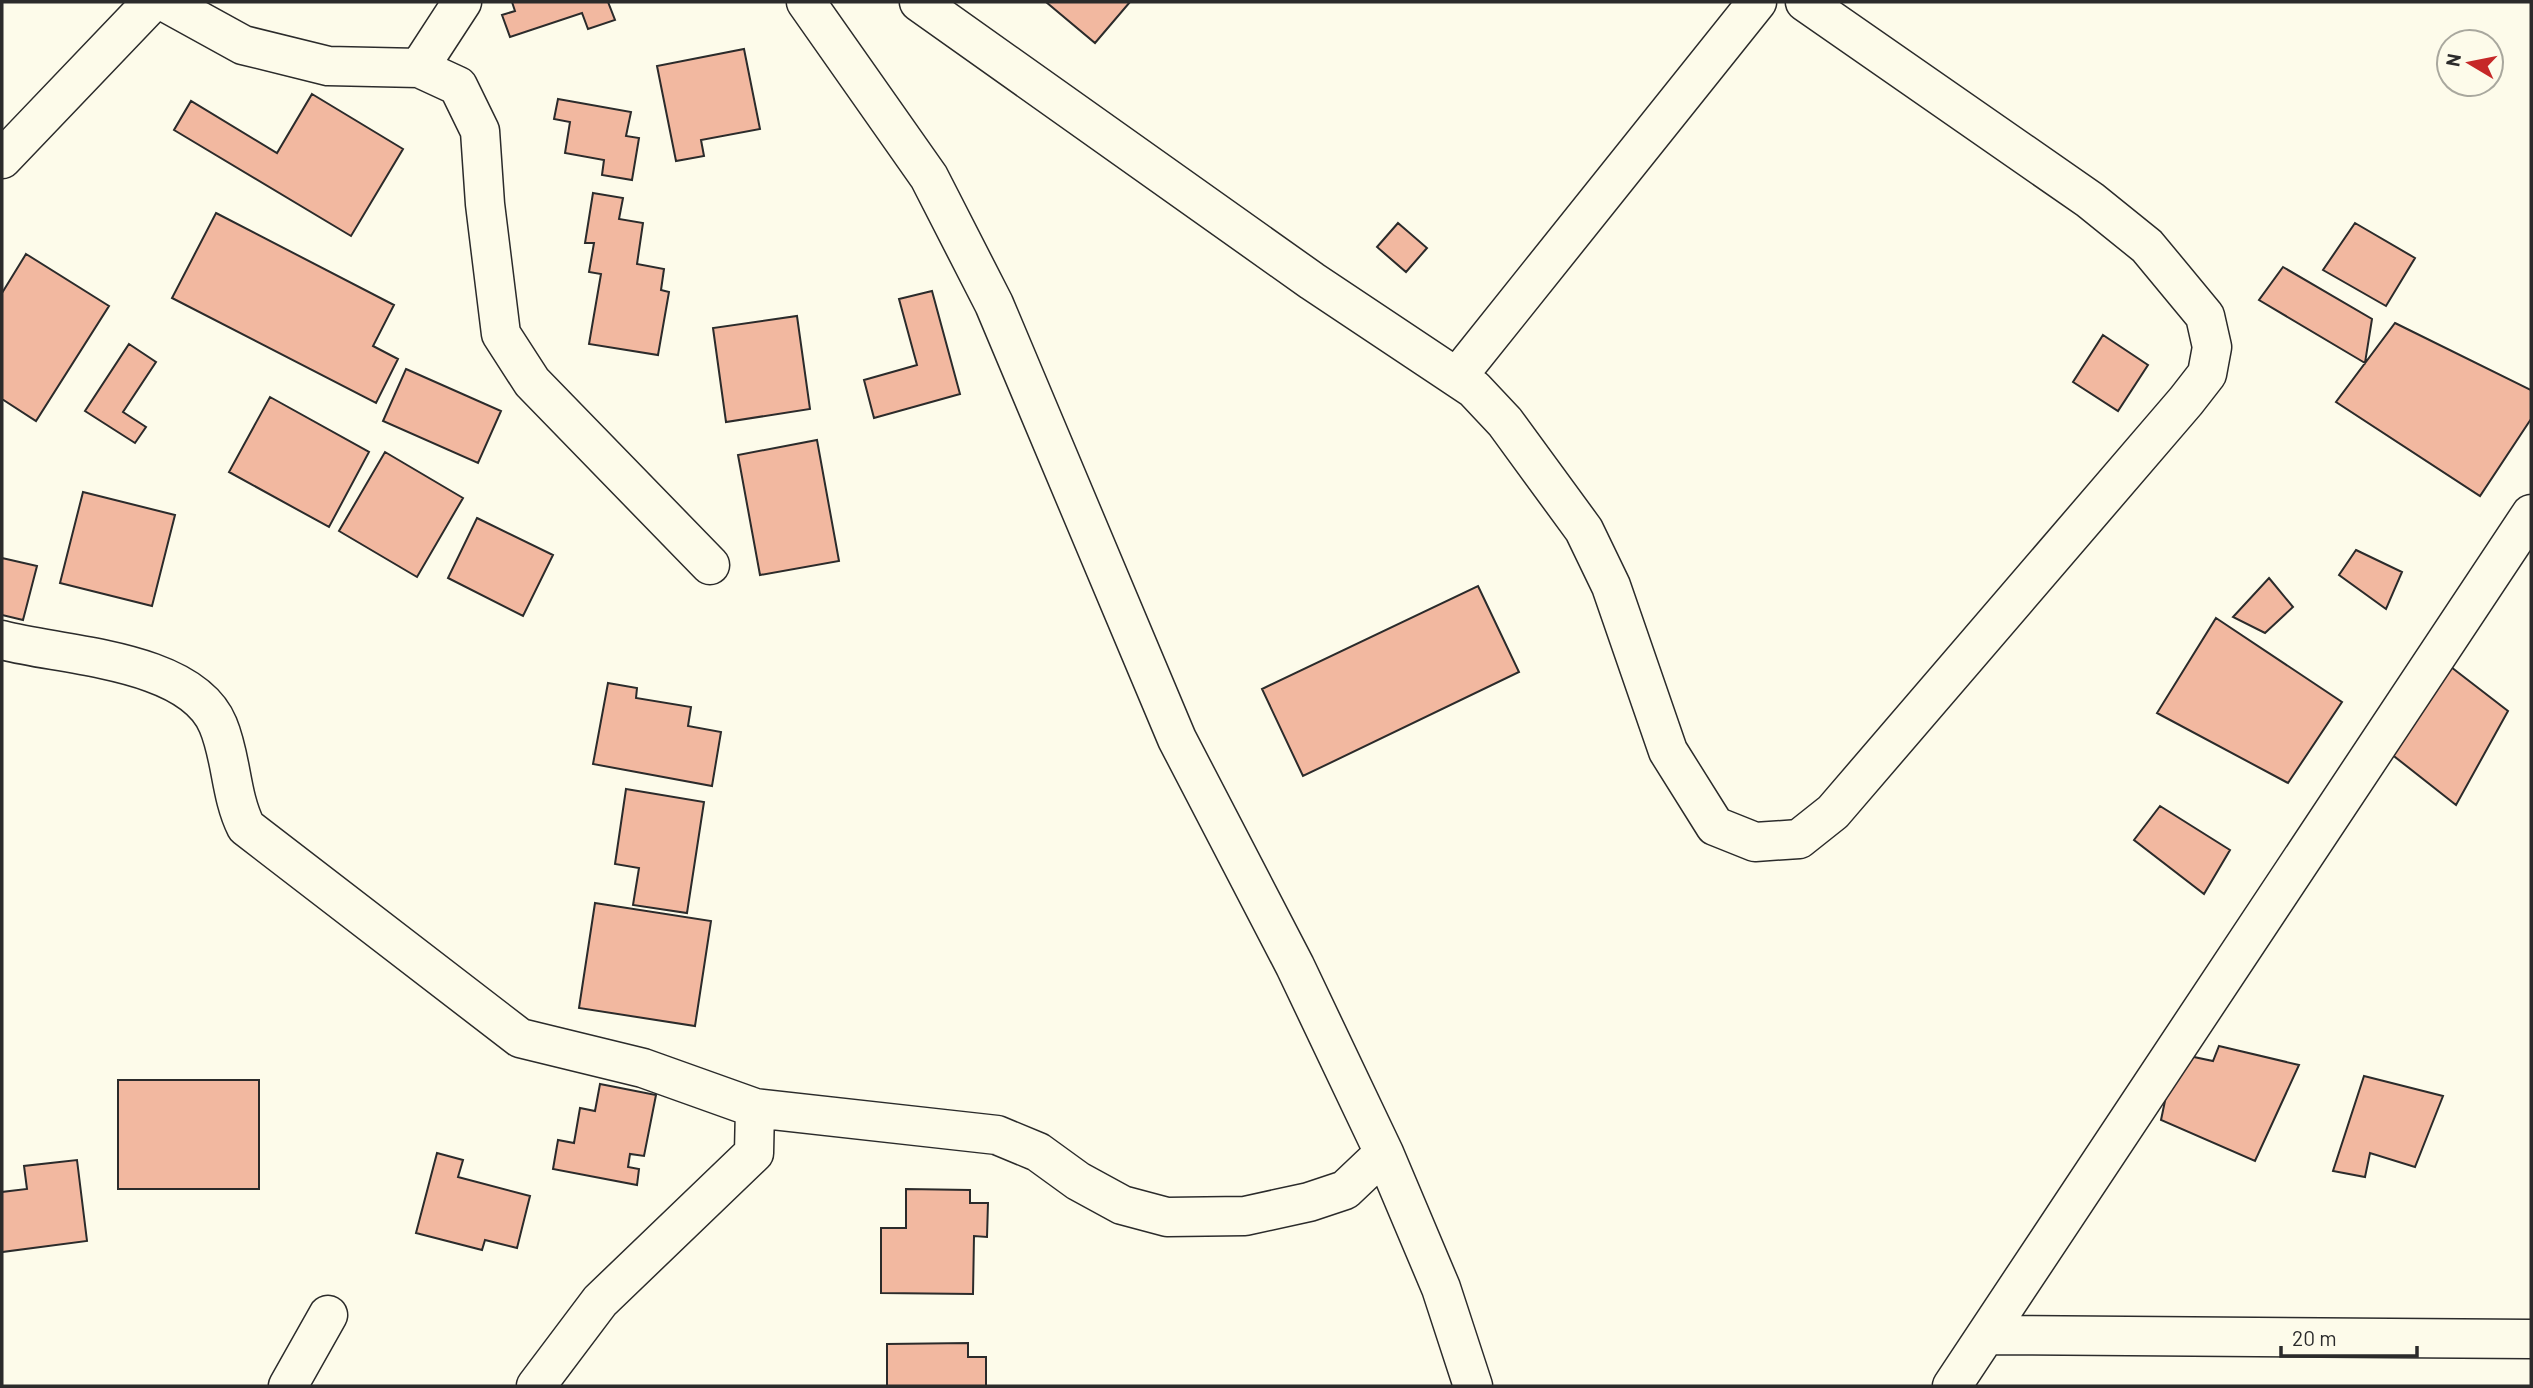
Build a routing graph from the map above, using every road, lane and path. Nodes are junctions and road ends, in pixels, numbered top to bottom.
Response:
1 (152, 2) edge
2 (165, 2) edge
3 (462, 2) edge
4 (806, 2) edge
5 (919, 2) edge
6 (1757, 2) edge
7 (1805, 2) edge
8 (419, 68) junction
9 (2, 159) edge
10 (1457, 377) junction
11 (2531, 514) edge
12 (710, 565) dead end
13 (2, 640) edge
14 (755, 1108) junction
15 (1384, 1153) junction
16 (328, 1315) dead end
17 (1987, 1335) junction
18 (2531, 1339) edge
19 (288, 1386) edge
20 (536, 1386) edge
21 (1473, 1386) edge
22 (1952, 1386) edge

1 - 9 street
2 - 8 street
3 - 8 street
4 - 15 street
5 - 10 street
6 - 10 street
7 - 10 street
8 - 12 street
11 - 17 street
13 - 14 street
14 - 15 street
14 - 20 street
15 - 21 street
16 - 19 street
17 - 18 street
17 - 22 street

